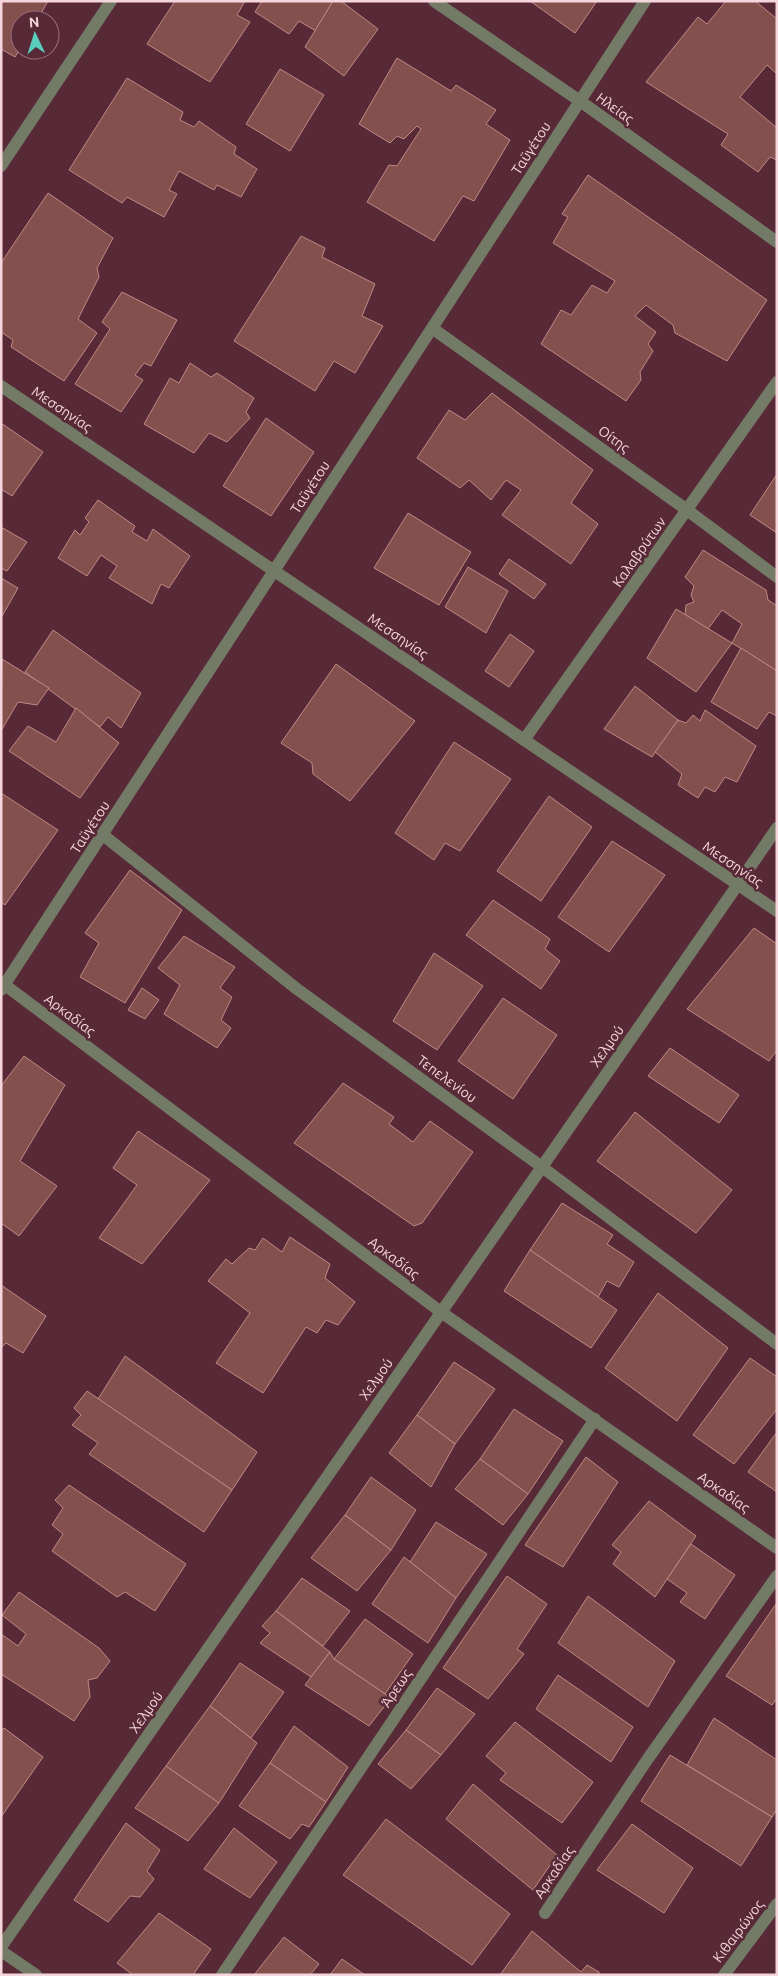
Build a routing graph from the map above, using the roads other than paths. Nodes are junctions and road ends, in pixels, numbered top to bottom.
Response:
1 (434, 1) edge
2 (645, 1) edge
3 (110, 2) edge
4 (580, 101) junction
5 (3, 159) edge
6 (777, 242) edge
7 (432, 328) junction
8 (777, 382) edge
9 (1, 386) edge
10 (687, 510) junction
11 (274, 571) junction
12 (777, 578) edge
13 (524, 740) junction
14 (777, 828) edge
15 (103, 835) junction
16 (737, 885) junction
17 (777, 911) edge
18 (2, 985) edge
19 (542, 1167) junction
20 (441, 1312) junction
21 (777, 1344) edge
22 (595, 1419) junction
23 (777, 1548) edge
24 (777, 1576) edge
25 (777, 1904) edge
26 (545, 1913) dead end
27 (1, 1949) edge
28 (36, 1975) edge
29 (222, 1975) edge
30 (724, 1975) edge

1 - 4 street, Ηλείας
2 - 4 street, Ταϋγέτου
3 - 5 street
4 - 6 street, Ηλείας
4 - 7 street, Ταϋγέτου
7 - 10 street, Οίτης
7 - 11 street, Ταϋγέτου
8 - 10 street, Καλαβρύτων
9 - 11 street, Μεσσηνίας
10 - 12 street, Οίτης
10 - 13 street, Καλαβρύτων
11 - 13 street, Μεσσηνίας
11 - 15 street, Ταϋγέτου
13 - 16 street, Μεσσηνίας
14 - 16 street, Χελμού
15 - 18 street, Ταϋγέτου
15 - 19 street, Τεπελενίου
16 - 17 street, Μεσσηνίας
16 - 19 street, Χελμού
18 - 20 street, Αρκαδίας
19 - 20 street, Χελμού
19 - 21 street, Τεπελενίου
20 - 22 street, Αρκαδίας
20 - 27 street, Χελμού
22 - 23 street, Αρκαδίας
22 - 29 street, Άρεως
24 - 26 street, Αρκαδίας
25 - 30 street, Κιθαιρώνος
27 - 28 street

